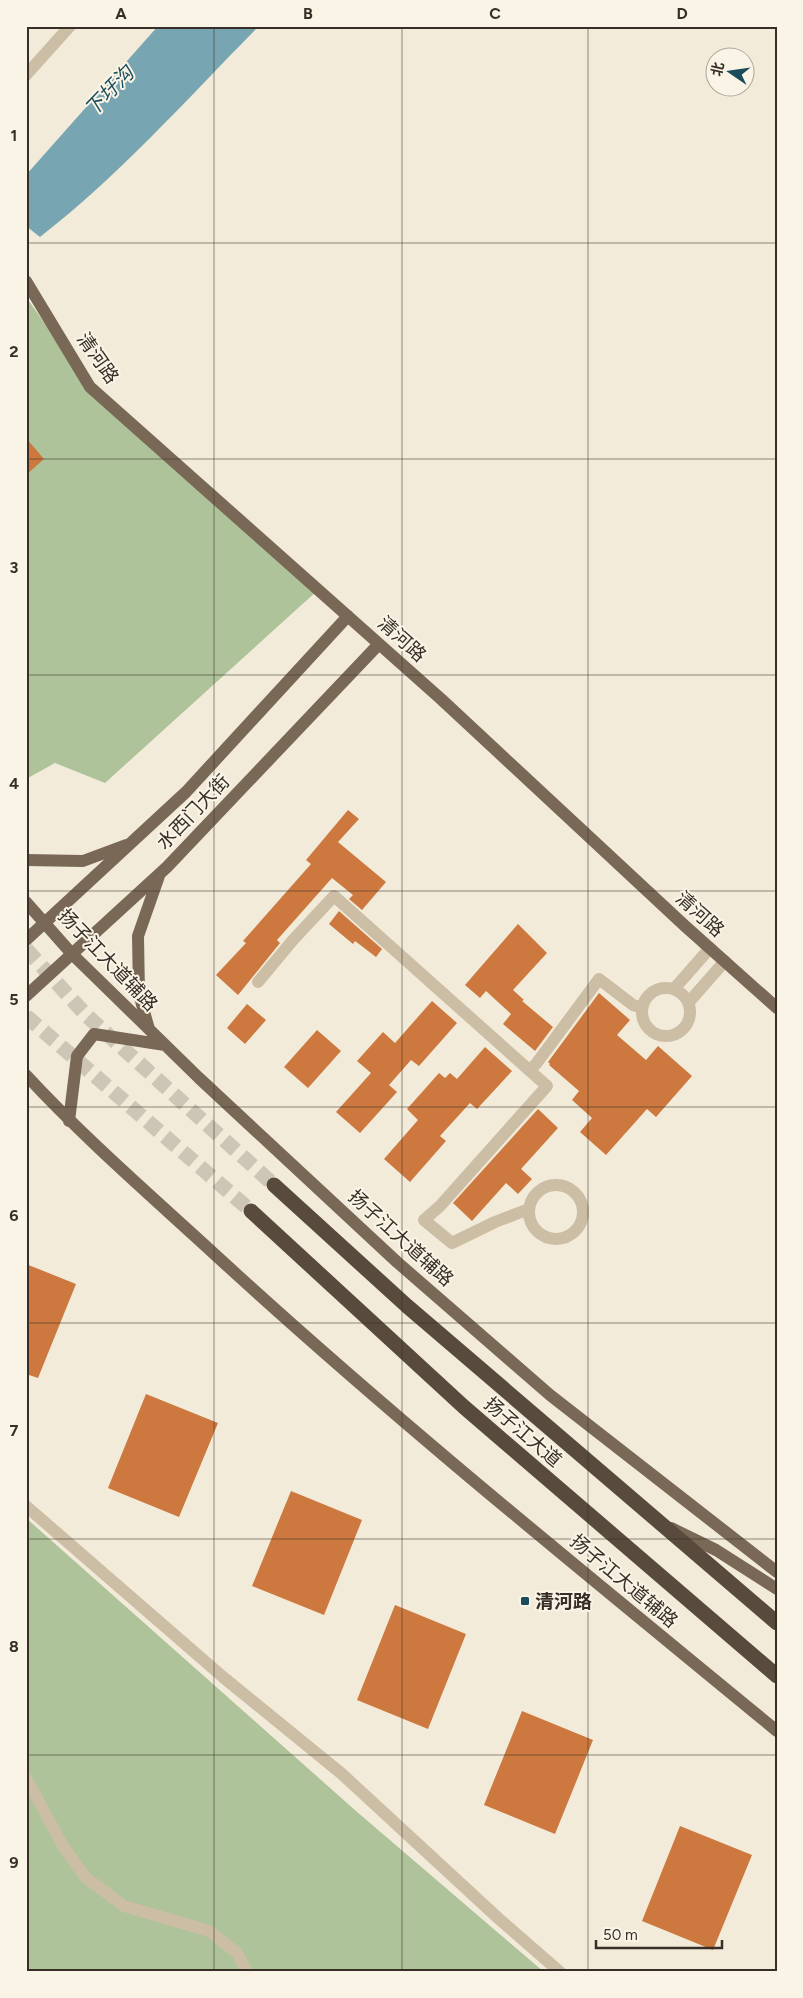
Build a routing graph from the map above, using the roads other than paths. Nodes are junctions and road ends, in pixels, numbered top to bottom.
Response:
1 (70, 26) edge
2 (26, 75) edge
3 (26, 281) edge
4 (348, 616) junction
5 (379, 644) junction
6 (132, 842) junction
7 (26, 860) edge
8 (160, 874) junction
9 (26, 902) edge
10 (45, 923) junction
11 (26, 940) edge
12 (710, 948) junction
13 (72, 954) junction
14 (725, 961) junction
15 (258, 982) dead end
16 (674, 989) junction
17 (26, 996) edge
18 (689, 1002) junction
19 (642, 1008) junction
20 (777, 1008) edge
21 (149, 1029) junction
22 (165, 1045) junction
23 (529, 1070) junction
24 (26, 1075) edge
25 (69, 1121) junction
26 (274, 1185) tunnel mouth
27 (529, 1209) junction
28 (251, 1212) tunnel mouth
29 (26, 1506) edge
30 (658, 1521) junction
31 (777, 1572) edge
32 (777, 1588) edge
33 (777, 1623) edge
34 (777, 1676) edge
35 (777, 1731) edge
36 (26, 1778) edge
37 (247, 1972) edge
38 (560, 1972) edge

1 - 2 street
3 - 4 main road, 清河路
4 - 5 main road, 清河路
4 - 6 main road, 水西门大街
5 - 8 main road, 水西门大街
5 - 12 main road, 清河路
6 - 7 main road
6 - 10 main road, 水西门大街
8 - 13 main road, 水西门大街
8 - 21 main road
9 - 10 main road, 扬子江大道辅路
10 - 11 main road, 水西门大街
10 - 13 main road, 扬子江大道辅路
12 - 14 main road, 清河路
12 - 16 street
13 - 17 main road, 水西门大街
13 - 21 main road, 扬子江大道辅路
14 - 18 street
14 - 20 main road, 清河路
15 - 23 street
16 - 18 street
16 - 19 street
18 - 19 street
19 - 23 street
21 - 22 main road, 扬子江大道辅路
22 - 25 main road
22 - 31 main road, 扬子江大道辅路
23 - 27 street
24 - 25 main road, 扬子江大道辅路
25 - 35 main road, 扬子江大道辅路
26 - 30 highway, 扬子江大道
27 - 27 street
28 - 34 highway, 扬子江大道
29 - 38 street
30 - 32 main road
30 - 33 highway, 扬子江大道
36 - 37 street

